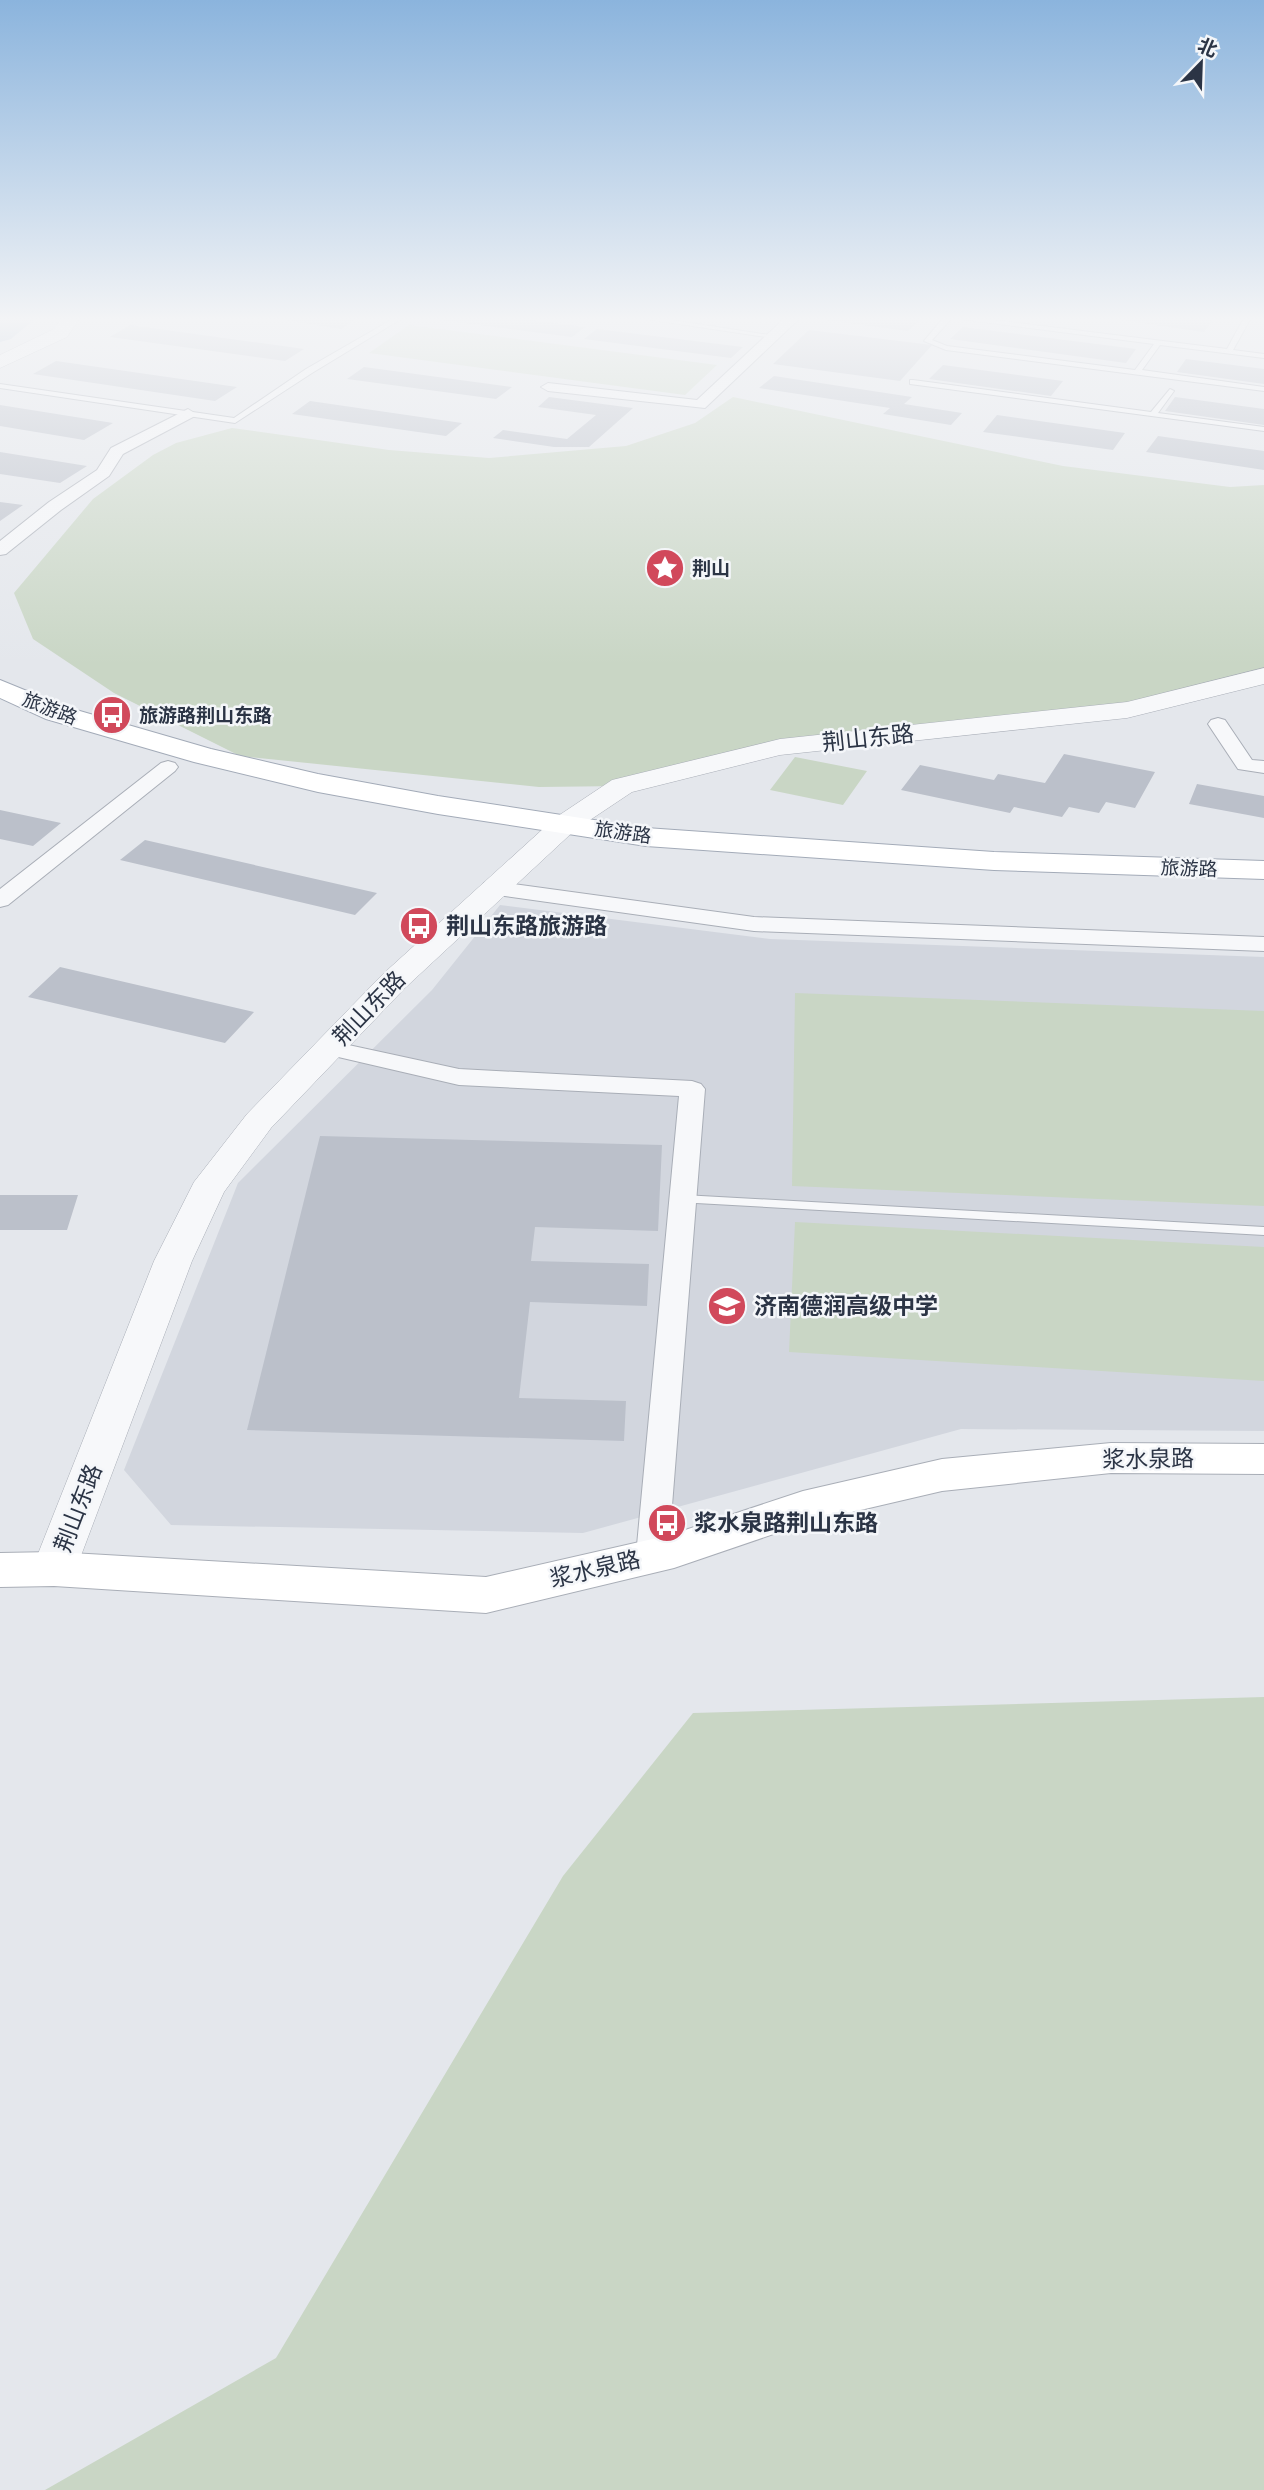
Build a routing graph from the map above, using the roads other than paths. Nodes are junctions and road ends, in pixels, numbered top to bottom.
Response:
1 (153, 432) edge
2 (0, 550) edge
3 (1264, 676) edge
4 (0, 688) edge
5 (0, 711) edge
6 (1218, 724) dead end
7 (168, 767) junction
8 (1264, 767) edge
9 (554, 833) junction
10 (1264, 870) edge
11 (1264, 887) edge
12 (492, 888) junction
13 (0, 900) edge
14 (1264, 944) edge
15 (330, 1048) junction
16 (683, 1199) junction
17 (1264, 1230) edge
18 (1264, 1458) edge
19 (652, 1556) junction
20 (54, 1569) junction
21 (0, 1570) edge

1 - 2 street
3 - 9 street, 荆山东路
4 - 9 main road, 旅游路
5 - 7 main road, 旅游路
6 - 8 street
7 - 9 main road, 旅游路
7 - 13 street
9 - 10 main road, 旅游路
9 - 11 main road, 旅游路
9 - 12 street, 荆山东路
12 - 14 street
12 - 15 street, 荆山东路
15 - 16 street
15 - 20 street, 荆山东路
16 - 17 lane
16 - 19 street
18 - 19 main road, 浆水泉路
19 - 20 main road, 浆水泉路
20 - 21 main road, 浆水泉路

